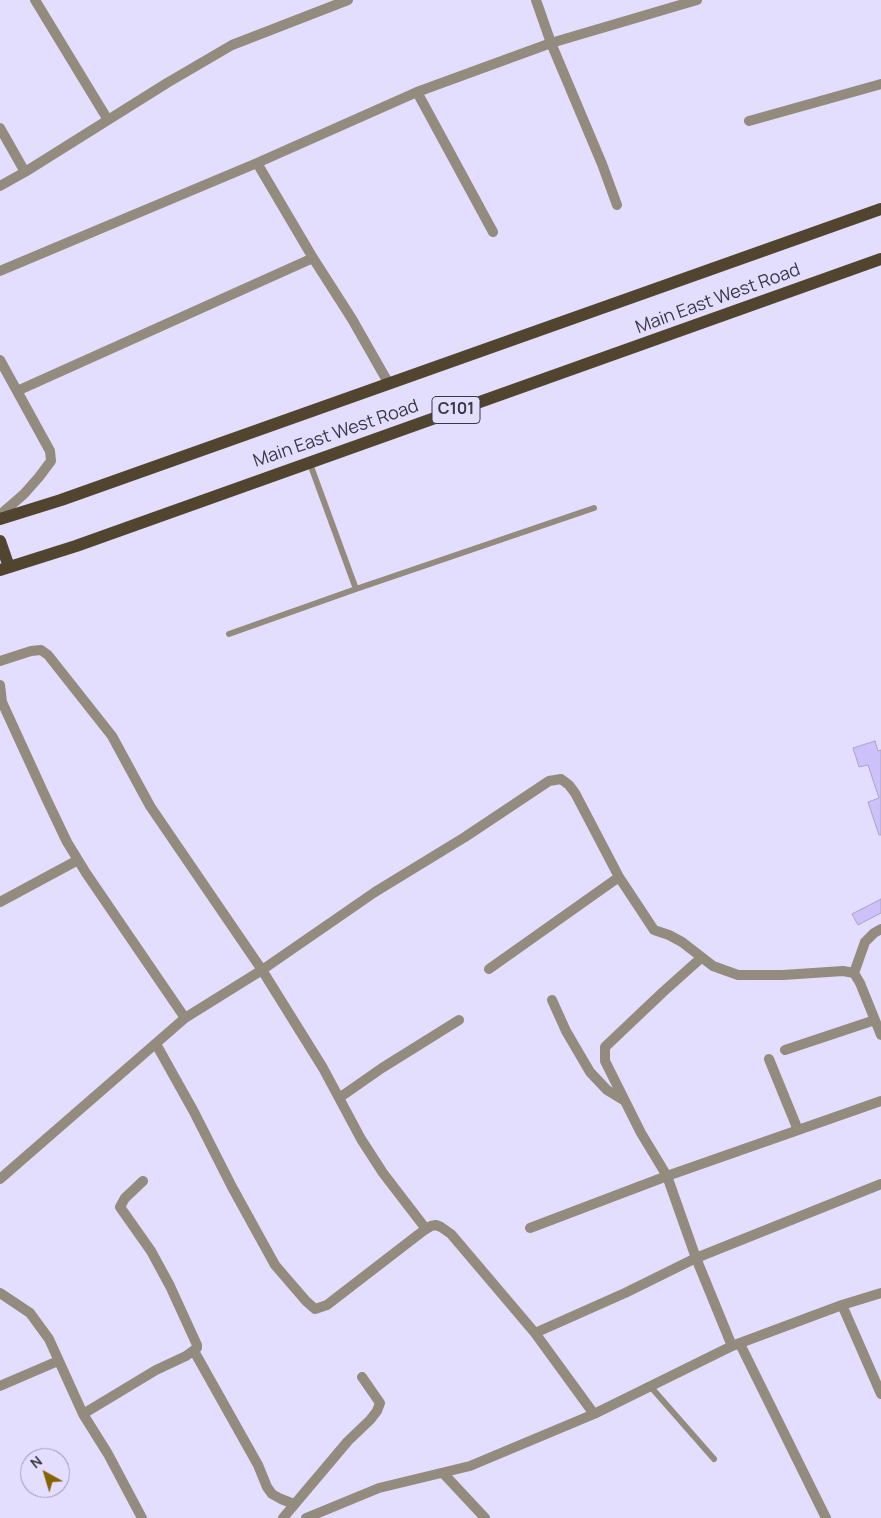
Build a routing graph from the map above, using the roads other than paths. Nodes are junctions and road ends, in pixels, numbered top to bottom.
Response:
1 (35, 0) edge
2 (348, 0) edge
3 (536, 0) edge
4 (696, 0) edge
5 (551, 43) junction
6 (881, 84) edge
7 (416, 92) junction
8 (108, 120) junction
9 (749, 121) dead end
10 (0, 128) edge
11 (257, 163) junction
12 (25, 172) junction
13 (0, 186) edge
14 (617, 205) dead end
15 (881, 209) edge
16 (494, 232) dead end
17 (313, 258) junction
18 (881, 258) edge
19 (0, 271) edge
20 (0, 360) edge
21 (389, 384) junction
22 (17, 391) junction
23 (309, 461) junction
24 (594, 508) dead end
25 (0, 517) edge
26 (0, 541) edge
27 (4, 568) edge
28 (356, 588) junction
29 (229, 634) dead end
30 (0, 660) edge
31 (0, 685) edge
32 (1, 704) edge
33 (78, 860) junction
34 (619, 877) junction
35 (0, 902) edge
36 (881, 929) edge
37 (701, 958) junction
38 (489, 969) dead end
39 (262, 970) junction
40 (854, 973) junction
41 (552, 1000) dead end
42 (876, 1015) edge
43 (185, 1018) junction
44 (459, 1020) dead end
45 (881, 1035) edge
46 (156, 1044) junction
47 (785, 1050) dead end
48 (769, 1059) dead end
49 (339, 1098) junction
50 (881, 1101) edge
51 (626, 1102) junction
52 (798, 1130) junction
53 (667, 1176) junction
54 (0, 1180) edge
55 (143, 1181) dead end
56 (881, 1184) edge
57 (530, 1228) dead end
58 (426, 1229) junction
59 (696, 1258) junction
60 (881, 1292) edge
61 (0, 1293) edge
62 (842, 1305) junction
63 (535, 1333) junction
64 (736, 1345) junction
65 (194, 1352) junction
66 (58, 1361) junction
67 (362, 1377) dead end
68 (0, 1386) edge
69 (650, 1386) junction
70 (881, 1394) edge
71 (83, 1414) junction
72 (594, 1414) junction
73 (714, 1460) dead end
74 (443, 1473) junction
75 (294, 1504) junction
76 (142, 1518) edge
77 (283, 1518) edge
78 (306, 1518) edge
79 (485, 1518) edge
80 (826, 1518) edge

1 - 8 street
2 - 8 street
3 - 5 street
4 - 5 street
5 - 7 street
5 - 14 street
6 - 9 street
7 - 11 street
7 - 16 street
8 - 12 street
10 - 12 street
11 - 17 street
11 - 19 street
12 - 13 street
15 - 21 main road, Main East West Road
17 - 21 street
17 - 22 street
18 - 23 main road, Main East West Road / C101
20 - 22 street
21 - 25 main road, Main East West Road
22 - 25 street
23 - 27 main road, Main East West Road / C101
23 - 28 lane
24 - 28 lane
26 - 27 main road
28 - 29 lane
30 - 39 street
31 - 32 street
32 - 33 street
33 - 35 street
33 - 43 street
34 - 37 street
34 - 38 street
34 - 39 street
36 - 40 street
37 - 40 street
37 - 51 street
39 - 43 street
39 - 49 street
40 - 42 street
41 - 51 street
42 - 45 street
42 - 47 street
43 - 46 street
44 - 49 street
46 - 54 street
46 - 58 street
48 - 52 street
49 - 58 street
50 - 52 street
51 - 53 street
52 - 53 street
53 - 57 street
53 - 59 street
55 - 65 street
56 - 59 street
58 - 63 street
59 - 63 street
59 - 64 street
60 - 62 street
61 - 66 street
62 - 64 street
62 - 70 street
63 - 72 street
64 - 69 street
64 - 80 street
65 - 71 street
65 - 75 street
66 - 68 street
66 - 71 street
67 - 75 street
69 - 72 street
69 - 73 lane
71 - 76 street
72 - 74 street
74 - 78 street
74 - 79 street
75 - 77 street

